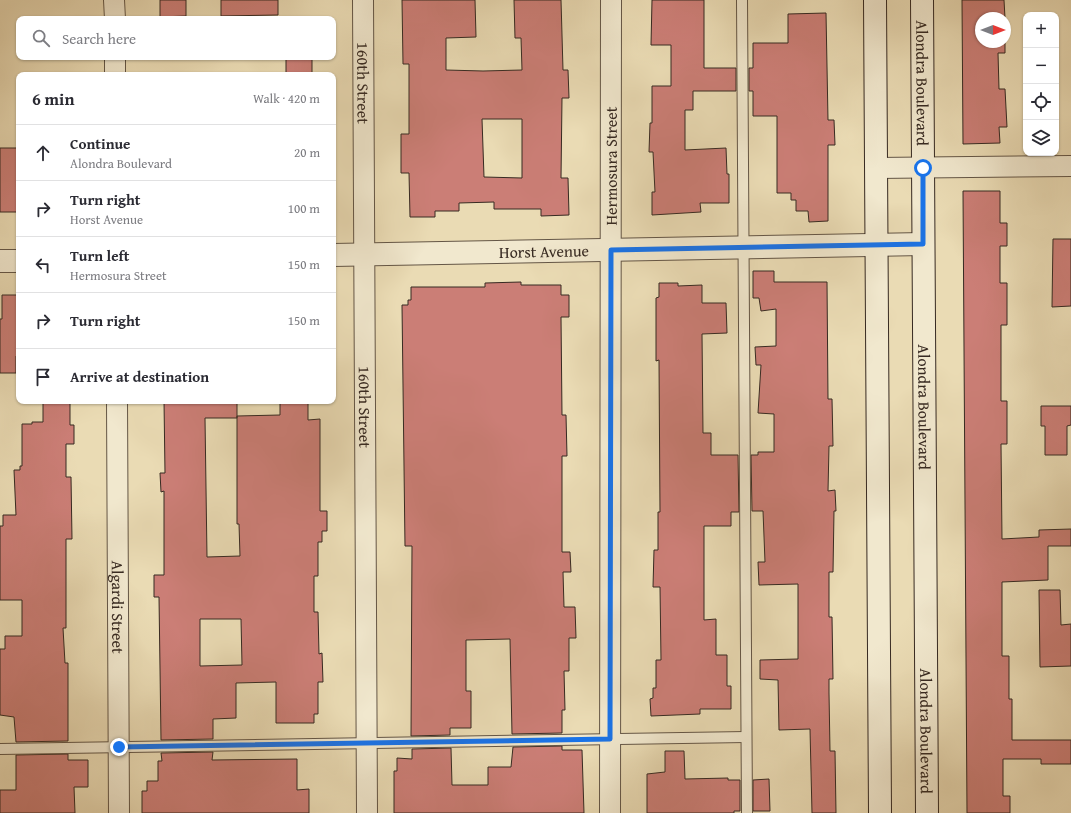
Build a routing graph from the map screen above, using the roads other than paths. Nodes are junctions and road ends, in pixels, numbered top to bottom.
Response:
1 (114, 0) edge
2 (363, 0) edge
3 (611, 0) edge
4 (742, 0) edge
5 (875, 0) edge
6 (922, 0) edge
7 (115, 16) edge
8 (115, 60) edge
9 (115, 72) edge
10 (1071, 166) edge
11 (876, 168) junction
12 (923, 168) junction
13 (923, 244) junction
14 (876, 245) junction
15 (743, 247) junction
16 (611, 250) junction
17 (364, 254) junction
18 (336, 255) edge
19 (0, 261) edge
20 (16, 261) edge
21 (117, 404) edge
22 (746, 737) junction
23 (610, 739) junction
24 (367, 743) junction
25 (119, 747) junction
26 (0, 749) edge
27 (119, 813) edge
28 (367, 813) edge
29 (610, 813) edge
30 (747, 813) edge
31 (880, 813) edge
32 (927, 813) edge

1 - 7 street
2 - 17 street, 160th Street
3 - 16 street, Hermosura Street
4 - 15 lane
5 - 11 main road
6 - 12 main road, Alondra Boulevard
8 - 9 street
10 - 12 street
11 - 12 street
11 - 14 main road
12 - 13 main road, Alondra Boulevard
13 - 14 main road, Horst Avenue
13 - 32 main road, Alondra Boulevard
14 - 15 main road, Horst Avenue
14 - 31 main road
15 - 16 main road, Horst Avenue
15 - 22 lane
16 - 17 main road, Horst Avenue
16 - 23 street, Hermosura Street
17 - 18 main road, Horst Avenue
17 - 24 street, 160th Street
19 - 20 main road
21 - 25 street, Algardi Street
22 - 23 lane
22 - 30 lane
23 - 24 lane
23 - 29 street, Hermosura Street
24 - 25 lane
24 - 28 street, 160th Street
25 - 26 lane
25 - 27 street, Algardi Street

